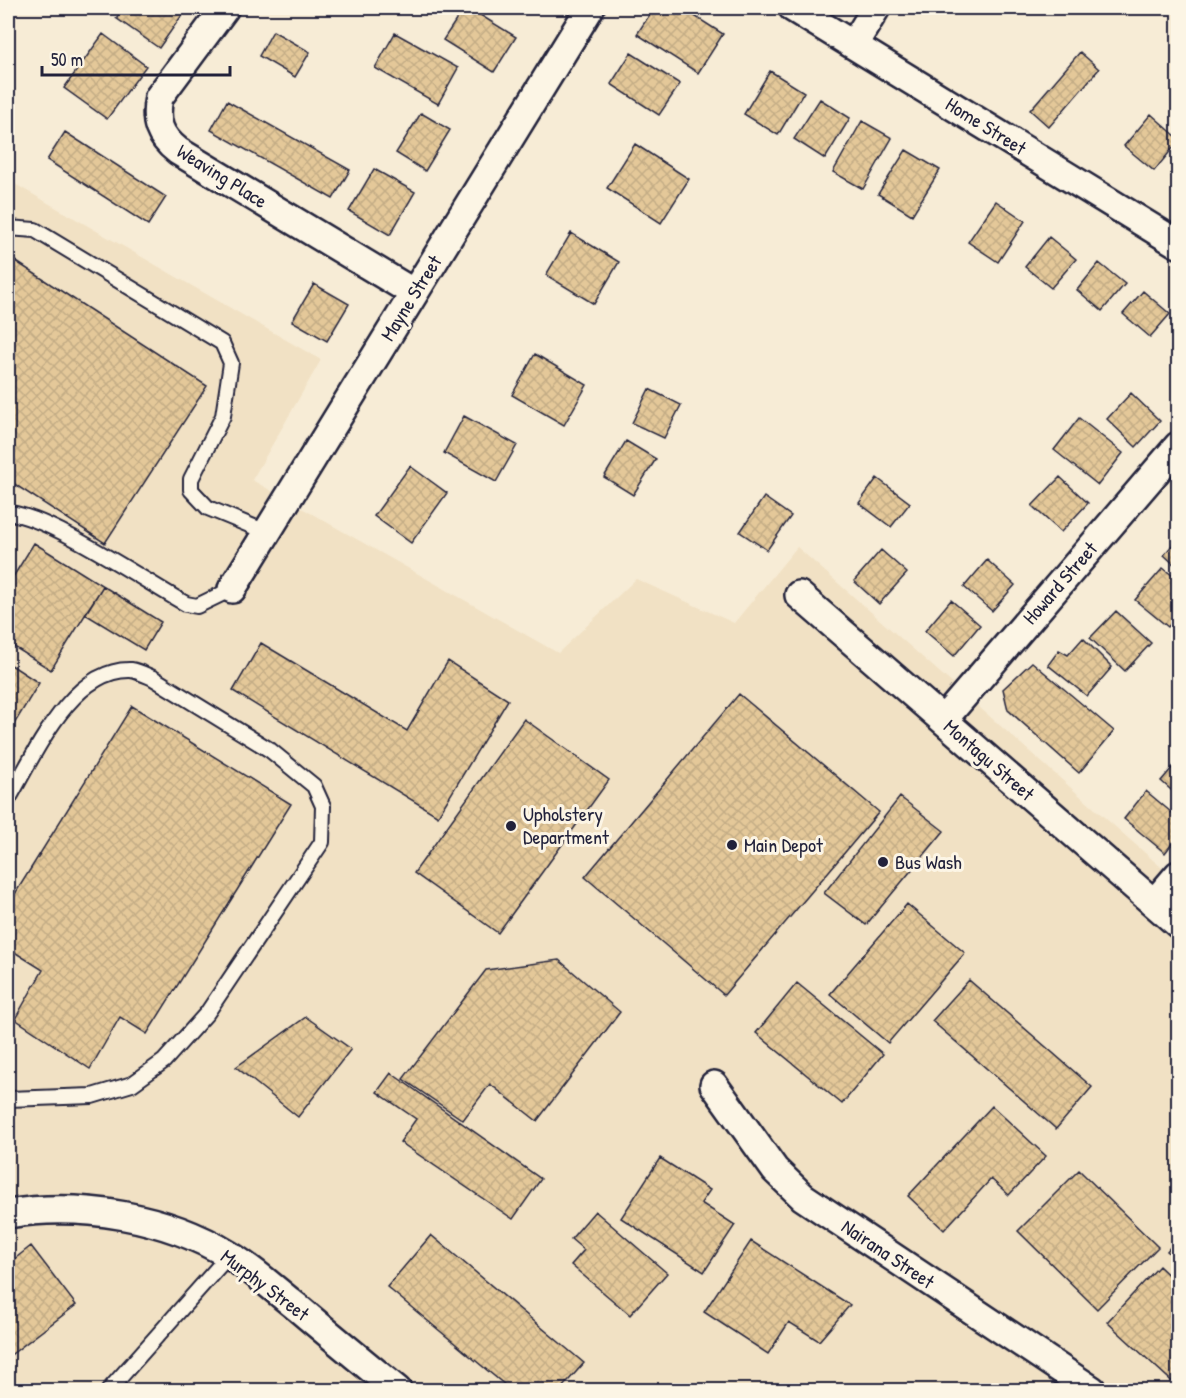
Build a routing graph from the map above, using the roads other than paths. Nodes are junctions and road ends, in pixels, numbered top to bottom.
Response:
1 (225, 8) edge
2 (590, 8) edge
3 (793, 8) edge
4 (876, 8) edge
5 (854, 44) junction
6 (8, 228) edge
7 (1179, 244) edge
8 (414, 293) junction
9 (1179, 446) edge
10 (8, 513) edge
11 (266, 532) junction
12 (232, 589) joint
13 (799, 595) dead end
14 (942, 720) junction
15 (8, 800) edge
16 (1179, 875) edge
17 (1154, 903) junction
18 (1179, 924) edge
19 (714, 1085) dead end
20 (8, 1099) edge
21 (8, 1214) edge
22 (230, 1255) junction
23 (109, 1390) edge
24 (397, 1390) edge
25 (1092, 1390) edge

1 - 8 street, Weaving Place
2 - 8 street, Mayne Street
3 - 5 street, Home Street
4 - 5 street
5 - 7 street, Home Street
6 - 11 lane
8 - 11 street, Mayne Street
9 - 14 street, Howard Street
10 - 12 lane
11 - 12 street, Mayne Street
13 - 14 street, Montagu Street
14 - 17 street, Montagu Street
15 - 20 lane
16 - 17 street
17 - 18 street, Montagu Street
19 - 25 street, Nairana Street
21 - 22 street, Murphy Street
22 - 23 lane
22 - 24 street, Murphy Street

